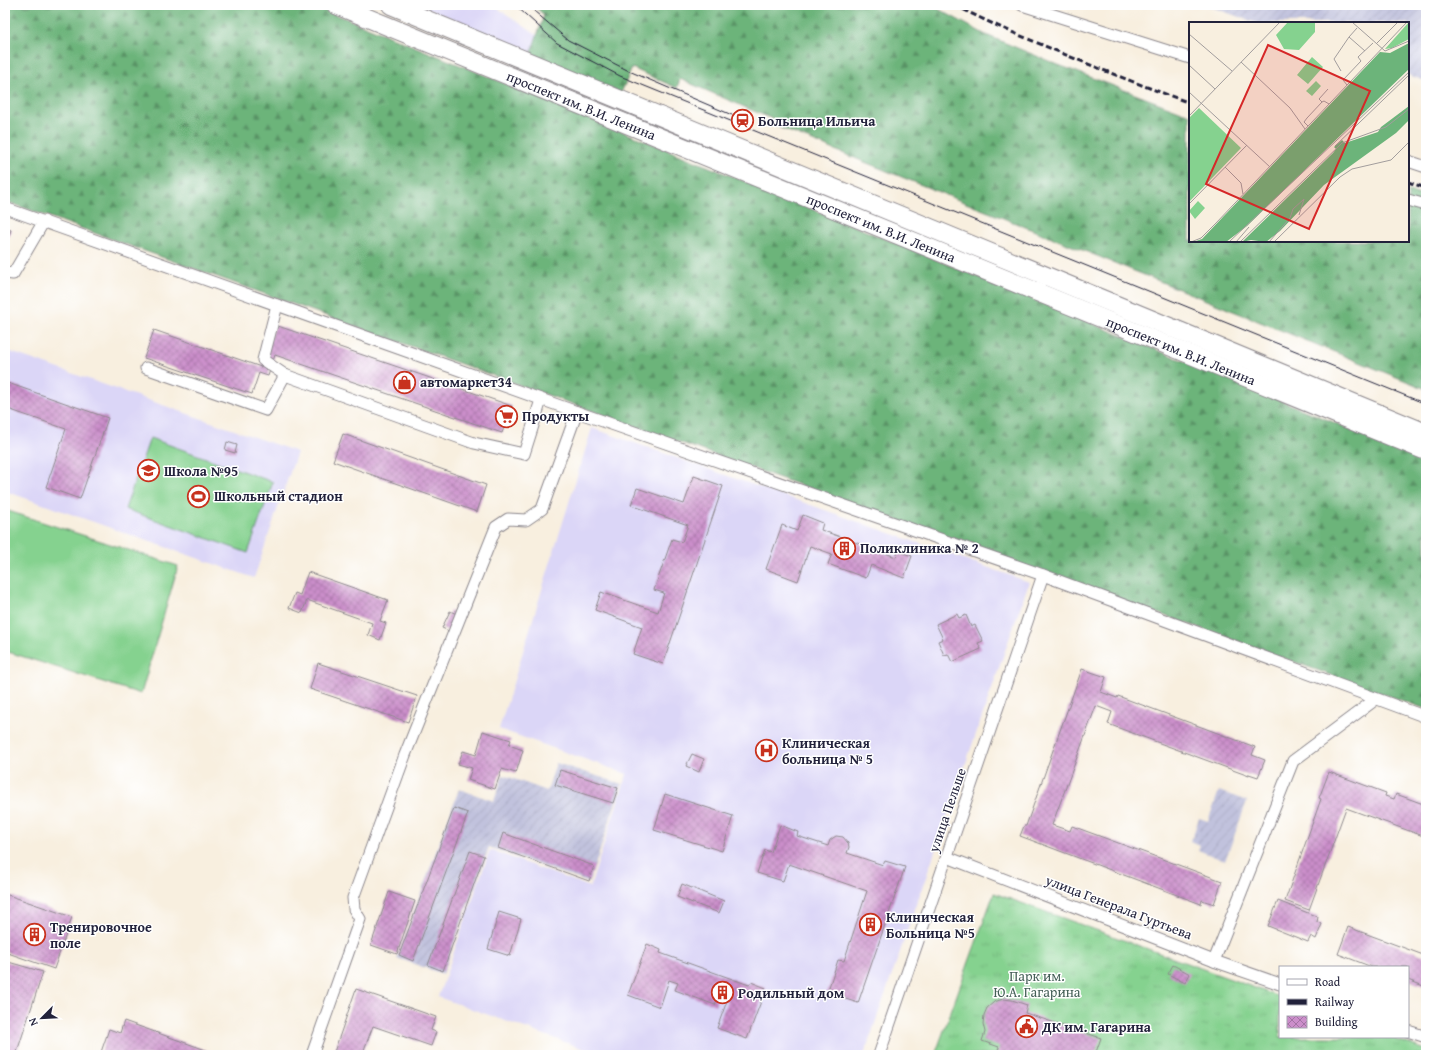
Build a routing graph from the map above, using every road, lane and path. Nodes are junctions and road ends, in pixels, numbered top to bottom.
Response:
1 (336, 5) edge
2 (391, 5) edge
3 (1022, 5) edge
4 (1189, 58) edge
5 (1409, 161) edge
6 (1426, 166) edge
7 (1409, 200) edge
8 (1426, 205) edge
9 (5, 208) edge
10 (44, 221) junction
11 (5, 273) edge
12 (277, 305) junction
13 (146, 368) dead end
14 (285, 375) junction
15 (541, 400) junction
16 (577, 412) junction
17 (1426, 433) edge
18 (1426, 451) edge
19 (1043, 576) junction
20 (1376, 699) junction
21 (1426, 717) edge
22 (947, 857) junction
23 (1214, 961) junction
24 (1279, 984) edge
25 (1409, 1030) edge
26 (1426, 1037) edge
27 (312, 1055) edge
28 (879, 1055) edge

1 - 18 main road, проспект им. В.И. Ленина
2 - 17 main road, проспект им. В.И. Ленина
3 - 4 street
5 - 6 street
7 - 8 street
9 - 10 street
10 - 11 street
10 - 12 street
12 - 14 street
12 - 15 street
13 - 14 street
14 - 15 street
15 - 16 street
16 - 19 street
16 - 27 street
19 - 20 street
19 - 22 street, улица Пельше
20 - 21 street
20 - 23 street
22 - 23 street, улица Генерала Гуртьева
22 - 28 street, улица Пельше
23 - 24 street, улица Генерала Гуртьева
25 - 26 street

